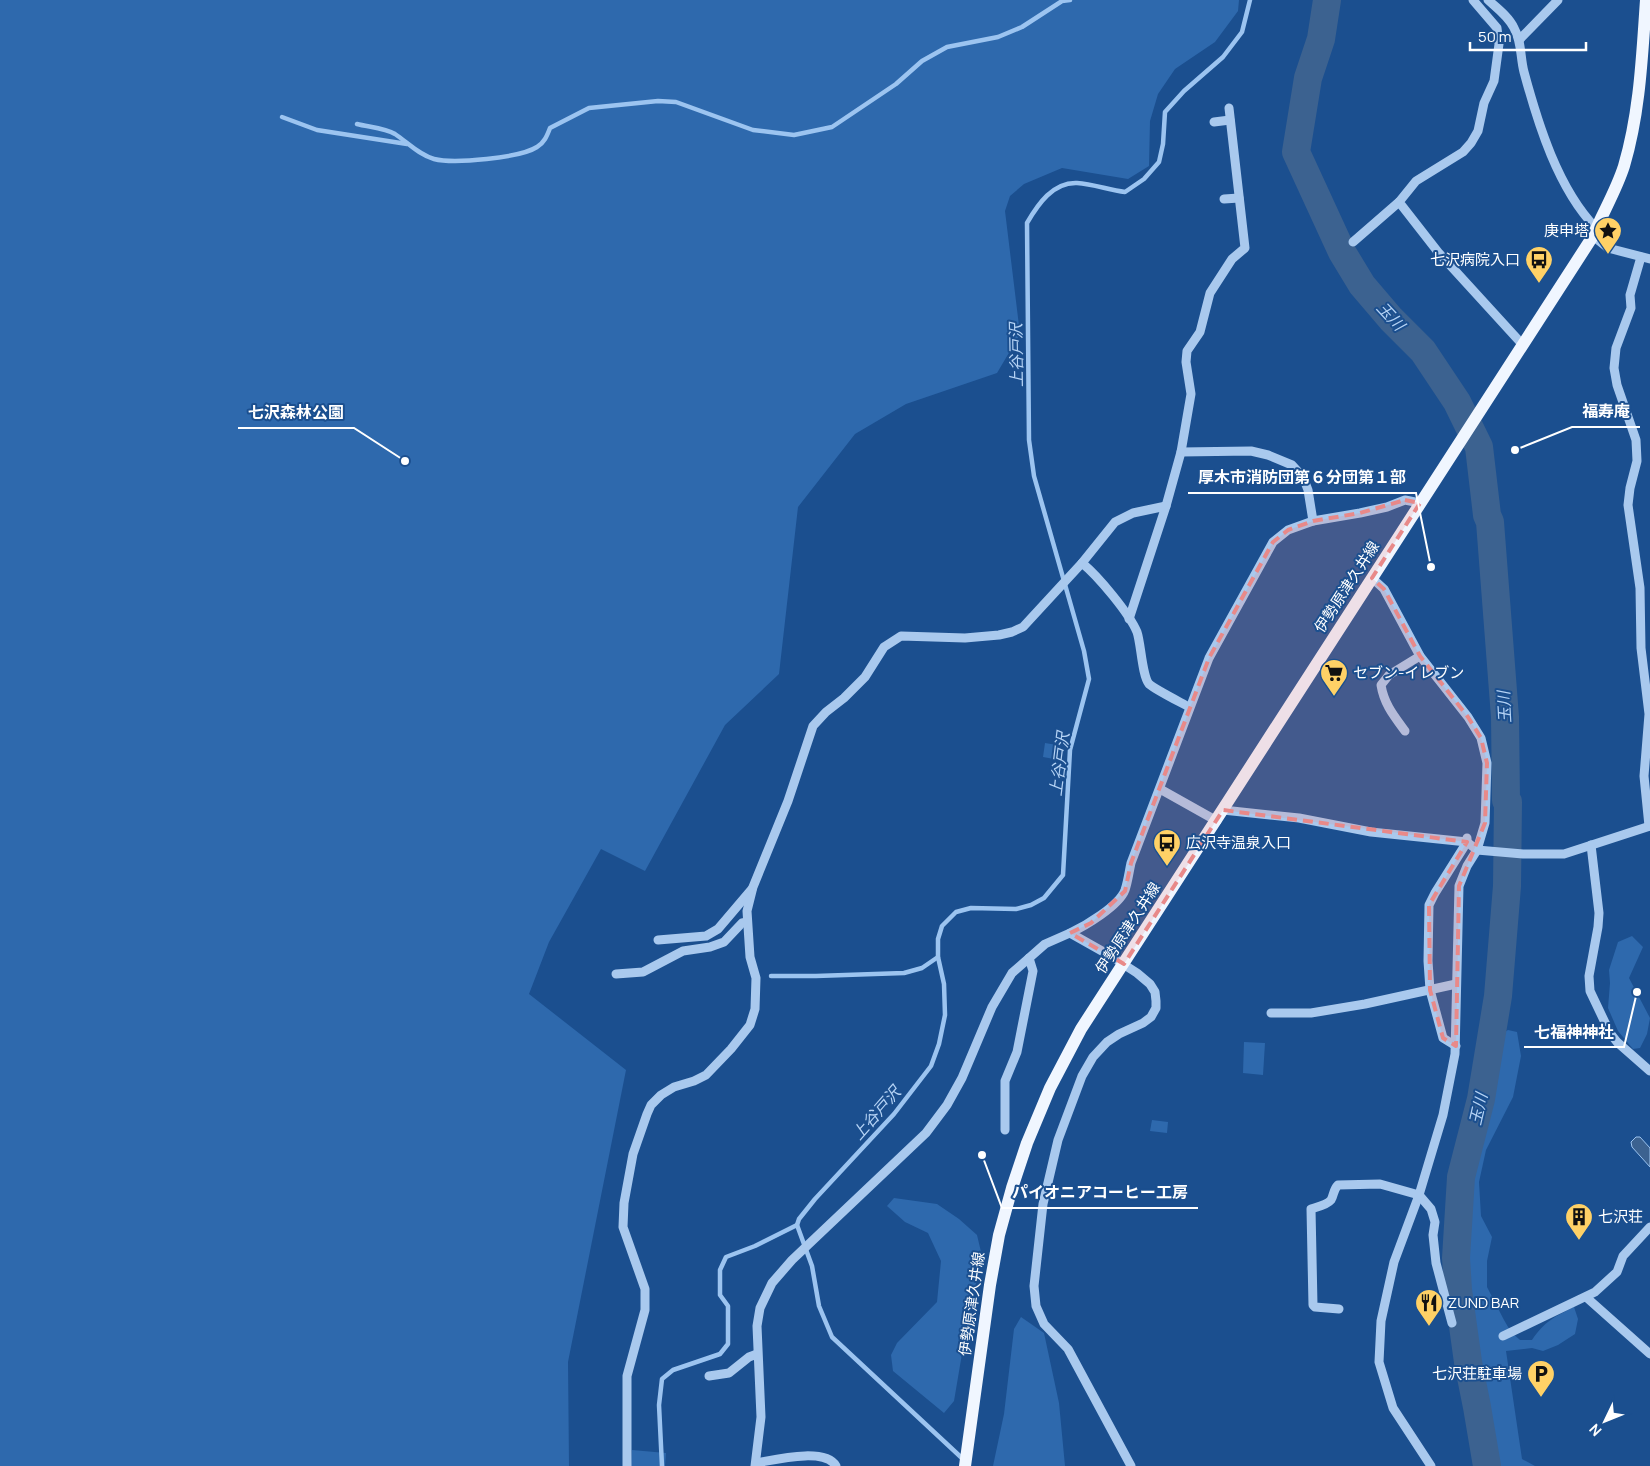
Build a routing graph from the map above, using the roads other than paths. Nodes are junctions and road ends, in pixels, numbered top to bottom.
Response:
1 (1473, 0) edge
2 (1488, 0) edge
3 (1558, 0) edge
4 (1647, 3) edge
5 (1520, 39) junction
6 (1229, 108) dead end
7 (1230, 120) junction
8 (1214, 122) dead end
9 (1239, 198) junction
10 (1224, 199) dead end
11 (1399, 202) junction
12 (1594, 232) junction
13 (1353, 242) dead end
14 (1646, 258) edge
15 (1522, 344) junction
16 (1181, 452) junction
17 (1420, 503) junction
18 (1166, 506) junction
19 (1313, 521) junction
20 (1082, 563) junction
21 (1372, 578) junction
22 (1129, 619) junction
23 (1420, 656) junction
24 (1189, 707) junction
25 (1404, 731) dead end
26 (1160, 789) junction
27 (1220, 815) junction
28 (1649, 826) edge
29 (1467, 840) junction
30 (1591, 845) junction
31 (1477, 850) junction
32 (753, 887) junction
33 (747, 922) junction
34 (1070, 933) junction
35 (658, 940) dead end
36 (1029, 958) junction
37 (1124, 964) junction
38 (616, 974) dead end
39 (1456, 984) junction
40 (1430, 990) junction
41 (1271, 1014) dead end
42 (1456, 1046) junction
43 (1650, 1071) edge
44 (1005, 1130) dead end
45 (1419, 1195) junction
46 (1650, 1227) edge
47 (1586, 1298) junction
48 (1339, 1309) dead end
49 (1452, 1323) dead end
50 (1502, 1336) dead end
51 (758, 1354) junction
52 (1650, 1354) edge
53 (708, 1376) dead end
54 (755, 1464) edge
55 (627, 1466) edge
56 (836, 1466) edge
57 (965, 1466) edge
58 (1131, 1466) edge
59 (1431, 1466) edge

1 - 11 street
2 - 5 street
3 - 5 street
4 - 12 main road
5 - 12 street
6 - 7 street
7 - 8 street
7 - 9 street
9 - 10 street
9 - 16 street
11 - 13 street
11 - 15 street
12 - 14 street
12 - 15 main road
14 - 28 street
15 - 17 main road, 伊勢原津久井線
16 - 18 street
16 - 19 street
17 - 19 street
17 - 21 main road, 伊勢原津久井線
18 - 20 street
18 - 22 street
19 - 24 street
20 - 22 street
20 - 32 street
21 - 23 street
21 - 27 main road, 伊勢原津久井線
22 - 24 street
23 - 25 street
23 - 31 street
24 - 26 street
26 - 27 street
26 - 34 street
27 - 29 street
27 - 37 main road, 伊勢原津久井線
28 - 30 street
29 - 31 street
29 - 40 street
30 - 31 street
30 - 43 street
31 - 39 street
32 - 33 street
32 - 35 street
33 - 38 street
33 - 55 street
34 - 36 street
34 - 37 street
36 - 44 street
36 - 51 street
37 - 57 main road, 伊勢原津久井線
37 - 58 street
39 - 40 street
39 - 42 street
40 - 41 street
40 - 42 street
42 - 45 street
45 - 48 street
45 - 49 street
45 - 59 street
46 - 47 street
47 - 50 street
47 - 52 street
51 - 53 street
51 - 54 street
54 - 56 street

